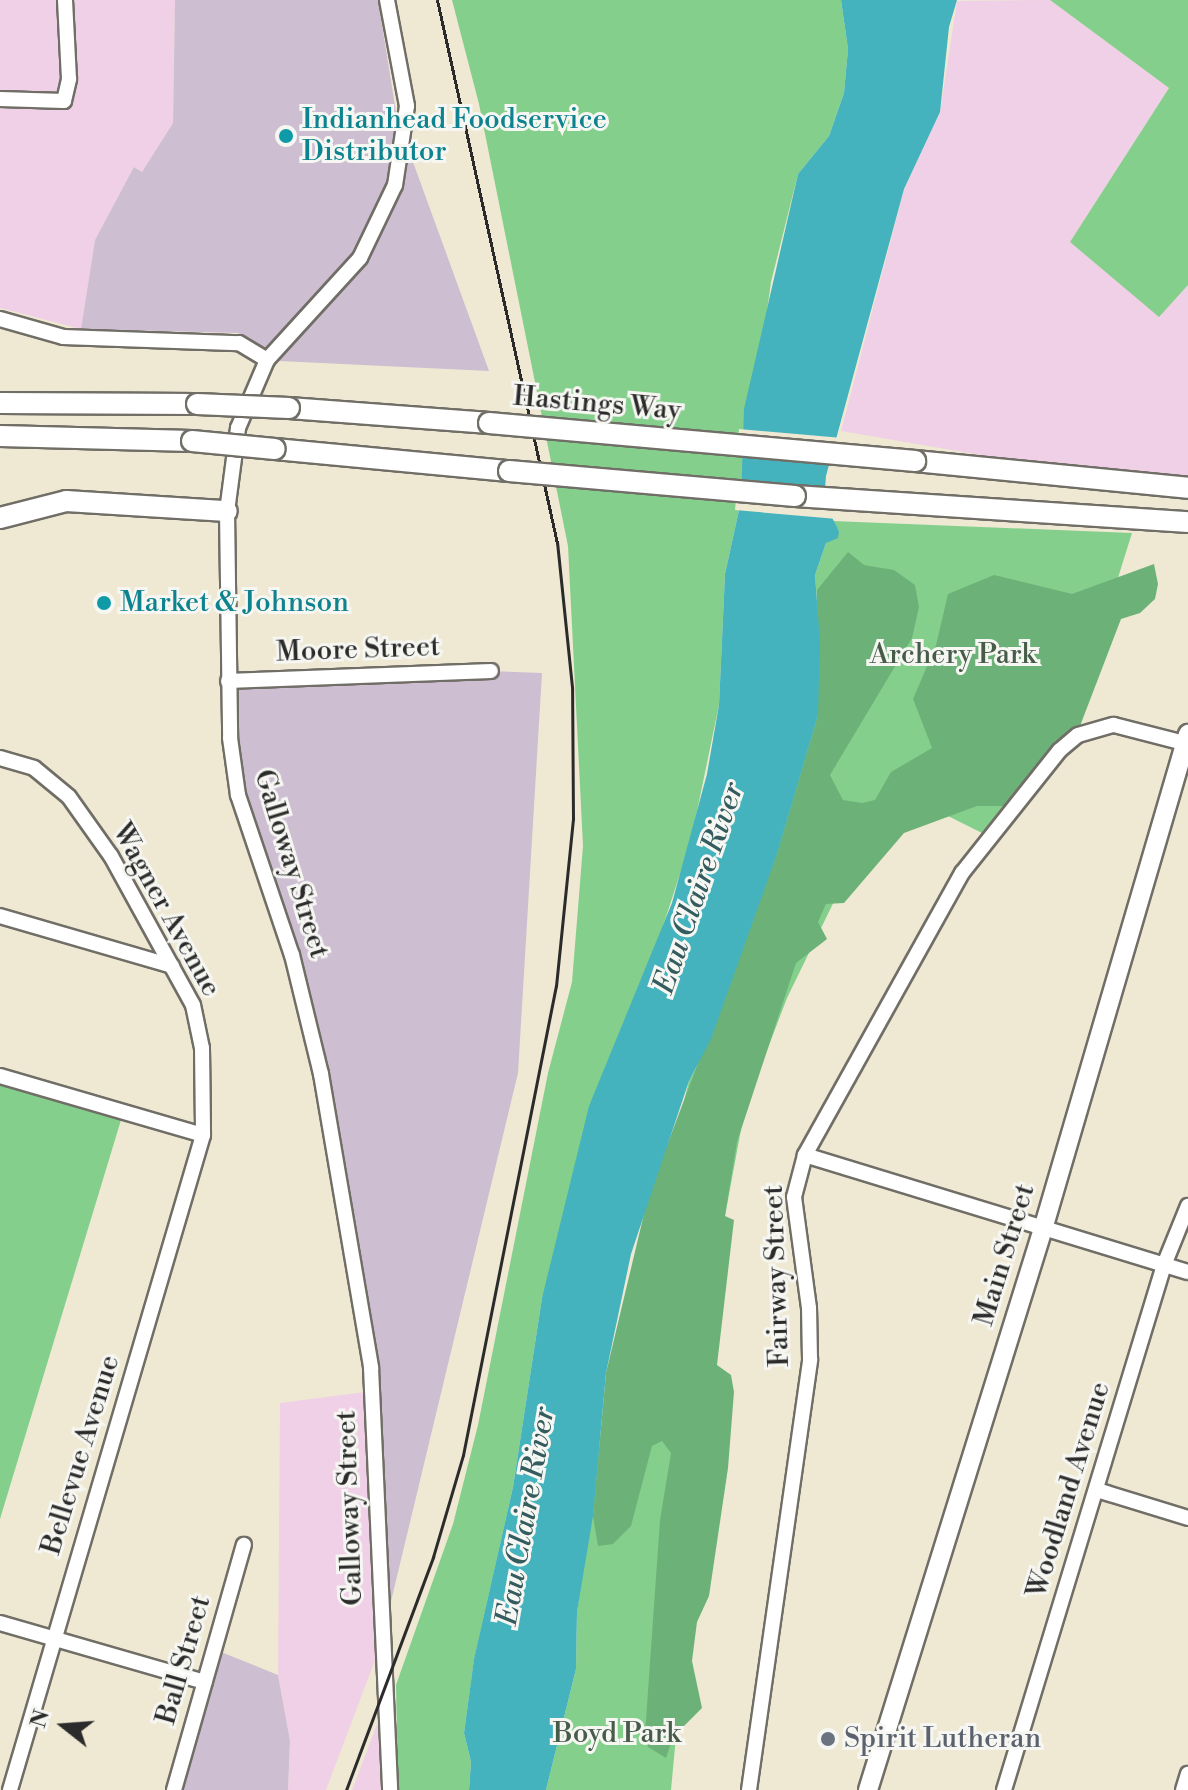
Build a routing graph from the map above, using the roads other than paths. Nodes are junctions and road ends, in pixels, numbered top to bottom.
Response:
1 (65, 0) edge
2 (387, 0) edge
3 (0, 99) edge
4 (0, 319) edge
5 (267, 360) junction
6 (0, 403) edge
7 (0, 436) edge
8 (1188, 488) edge
9 (227, 511) junction
10 (0, 518) edge
11 (1188, 522) edge
12 (491, 671) dead end
13 (228, 681) junction
14 (1187, 740) edge
15 (0, 758) edge
16 (0, 916) edge
17 (172, 966) junction
18 (0, 1076) edge
19 (203, 1135) junction
20 (805, 1155) junction
21 (1188, 1206) edge
22 (1043, 1229) junction
23 (1164, 1265) junction
24 (1188, 1272) edge
25 (1097, 1490) junction
26 (1188, 1518) edge
27 (244, 1545) dead end
28 (0, 1623) edge
29 (53, 1638) junction
30 (205, 1682) junction
31 (1188, 1774) edge
32 (10, 1790) edge
33 (174, 1790) edge
34 (390, 1790) edge
35 (749, 1790) edge
36 (868, 1790) edge
37 (1004, 1790) edge
38 (1183, 1790) edge

1 - 3 street
2 - 5 street, Galloway Street
4 - 5 street
5 - 9 street, Galloway Street
6 - 8 main road, Hastings Way, bridge
7 - 11 main road, bridge
9 - 10 main road
9 - 13 street, Galloway Street
12 - 13 street, Moore Street
13 - 34 street, Galloway Street
14 - 20 street, Fairway Street
14 - 22 street, Main Street
15 - 17 street, Wagner Avenue
16 - 17 street
17 - 19 street, Wagner Avenue
18 - 19 street
19 - 29 street, Bellevue Avenue
20 - 22 street
20 - 35 street, Fairway Street
21 - 23 street, Woodland Avenue
22 - 23 street
22 - 36 street, Main Street
23 - 24 street
23 - 25 street, Woodland Avenue
25 - 26 street
25 - 37 street, Woodland Avenue
27 - 30 street, Ball Street
28 - 29 street
29 - 30 street
29 - 32 street, Bellevue Avenue
30 - 33 street, Ball Street
31 - 38 street

